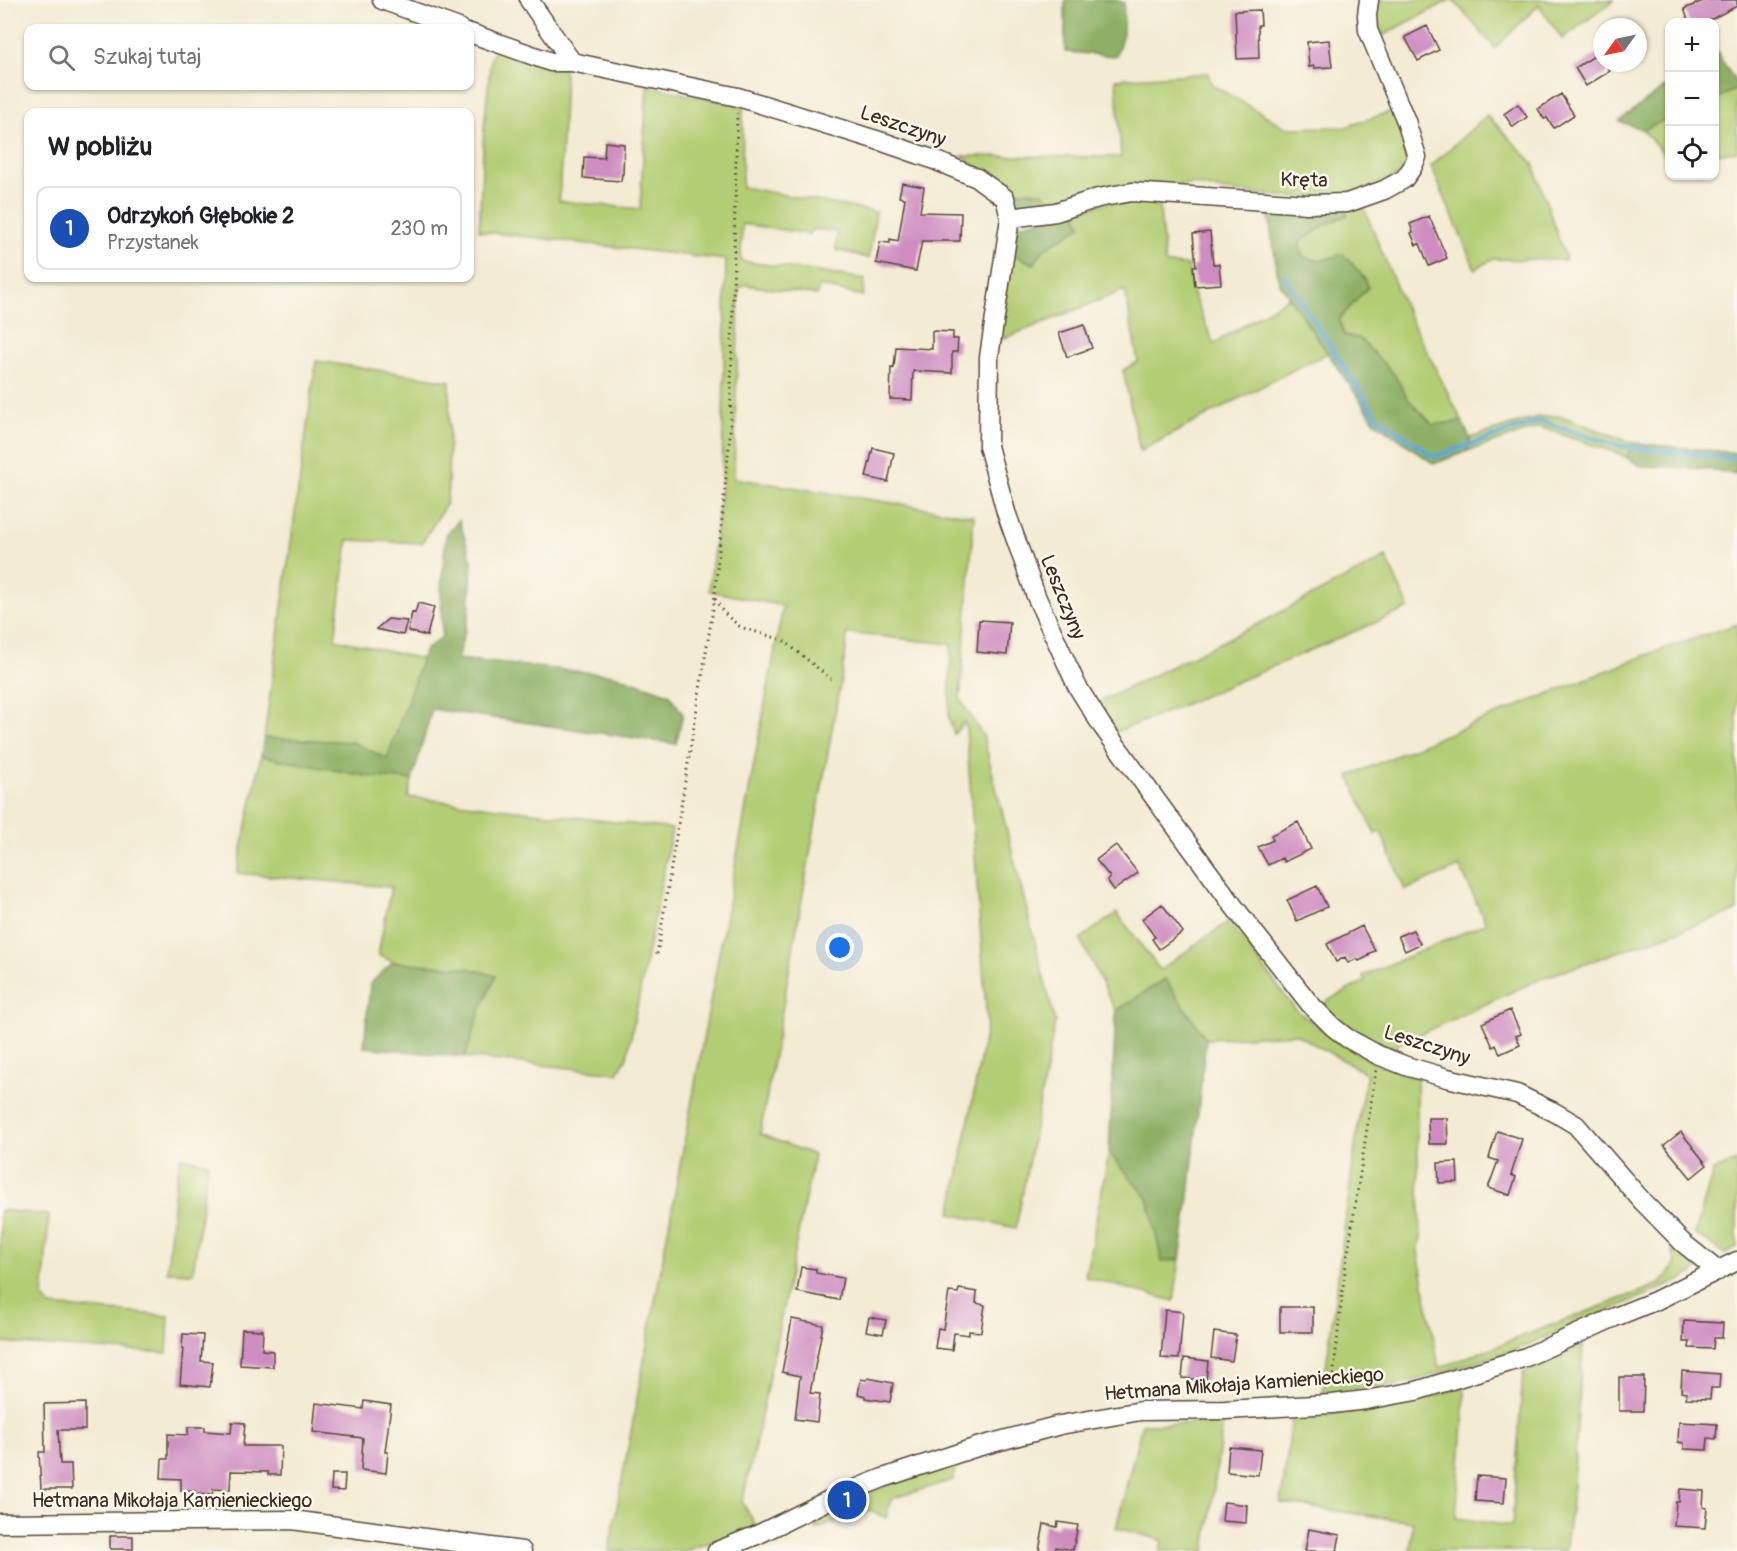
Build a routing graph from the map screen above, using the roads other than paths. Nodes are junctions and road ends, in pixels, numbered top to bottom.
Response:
1 (382, 0) edge
2 (529, 0) edge
3 (1369, 0) edge
4 (448, 24) edge
5 (474, 34) edge
6 (573, 62) junction
7 (1010, 218) junction
8 (1737, 1261) edge
9 (1718, 1271) junction
10 (0, 1523) edge
11 (522, 1551) edge
12 (717, 1551) edge

1 - 4 street
2 - 6 street
3 - 7 street, Kręta
5 - 6 street, Leszczyny
6 - 7 street, Leszczyny
7 - 9 street, Leszczyny
8 - 9 street, Hetmana Mikołaja Kamienieckiego
9 - 12 street, Hetmana Mikołaja Kamienieckiego
10 - 11 street, Hetmana Mikołaja Kamienieckiego

